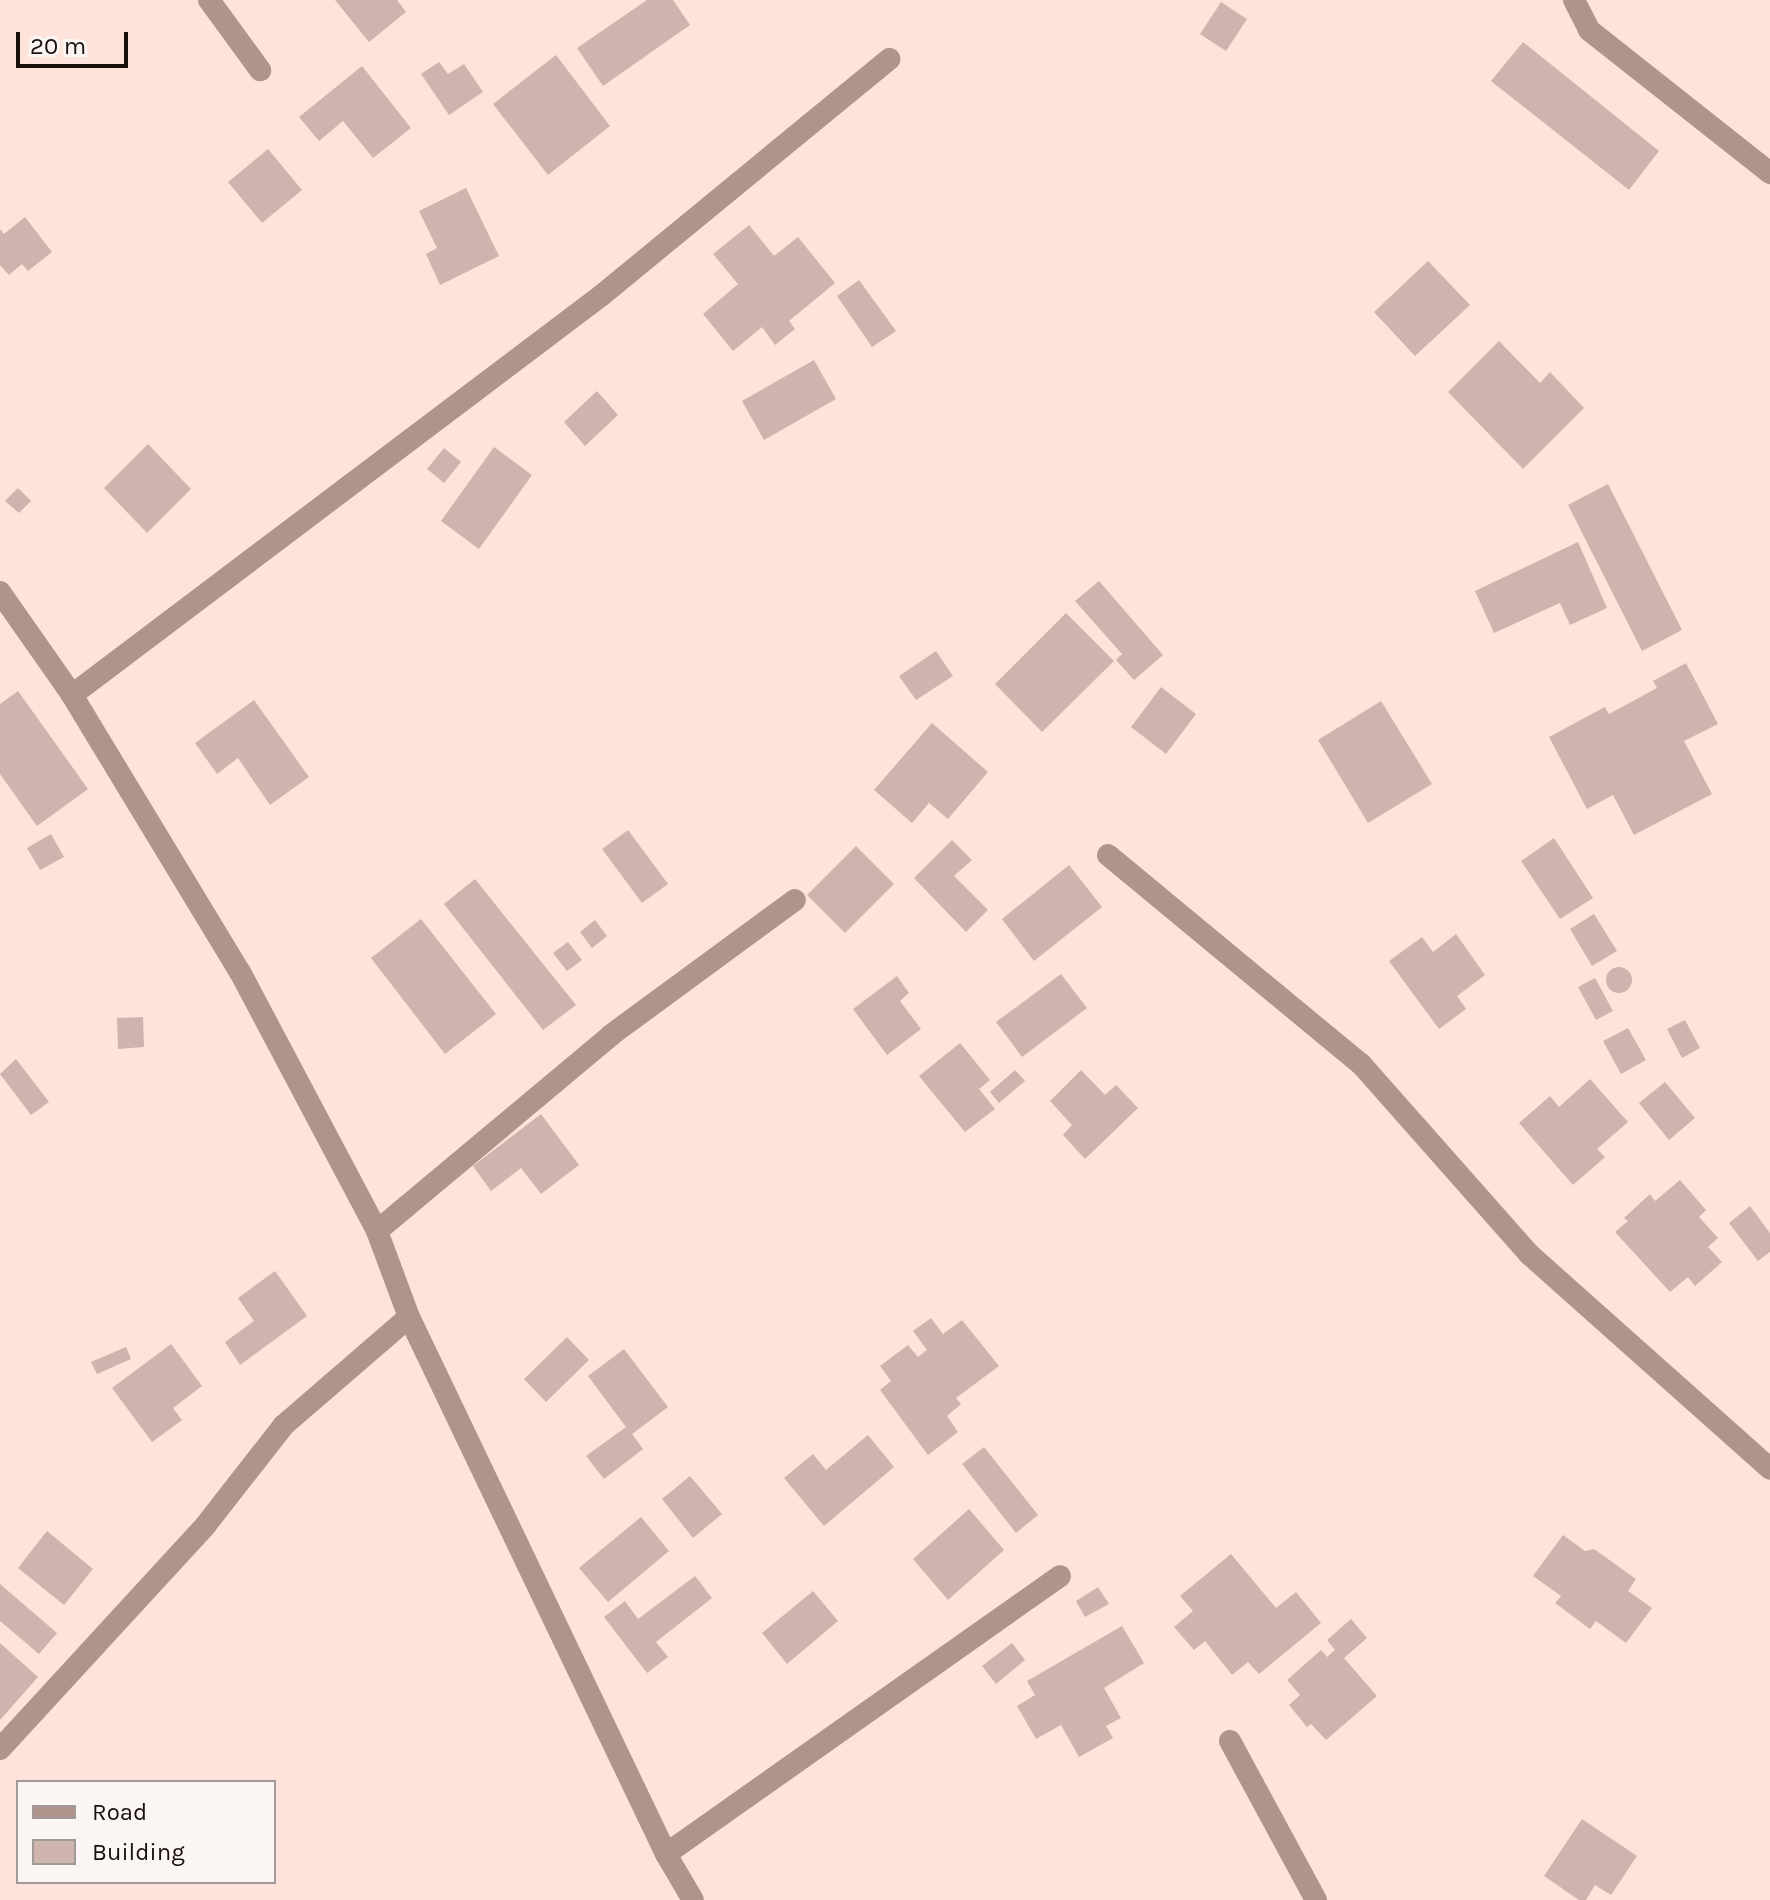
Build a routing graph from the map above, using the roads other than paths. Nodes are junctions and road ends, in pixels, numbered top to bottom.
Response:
1 (209, 0) edge
2 (1574, 0) edge
3 (889, 59) dead end
4 (260, 70) dead end
5 (1770, 173) edge
6 (0, 592) edge
7 (72, 695) junction
8 (1108, 855) dead end
9 (795, 900) dead end
10 (377, 1231) junction
11 (409, 1317) junction
12 (1770, 1469) edge
13 (1060, 1576) dead end
14 (1230, 1741) dead end
15 (0, 1749) edge
16 (666, 1854) junction
17 (693, 1900) edge
18 (1316, 1900) edge

1 - 4 street
2 - 5 street
3 - 7 street
6 - 7 street
7 - 10 street
8 - 12 street
9 - 10 street
10 - 11 street
11 - 15 street
11 - 16 street
13 - 16 street
14 - 18 street
16 - 17 street

